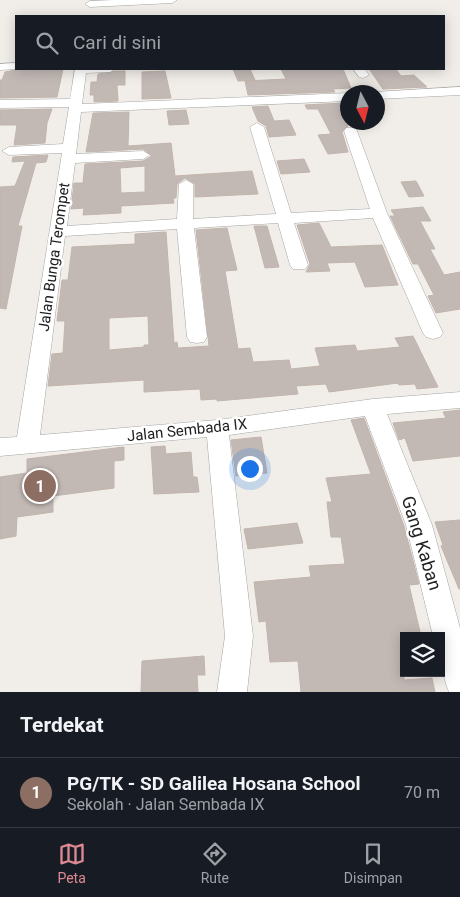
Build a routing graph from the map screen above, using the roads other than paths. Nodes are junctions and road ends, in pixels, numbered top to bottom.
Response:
1 (172, 0) edge
2 (91, 2) edge
3 (88, 15) edge
4 (0, 66) edge
5 (15, 66) edge
6 (81, 70) edge
7 (460, 91) edge
8 (385, 95) edge
9 (340, 97) edge
10 (0, 104) edge
11 (76, 106) junction
12 (257, 127) dead end
13 (351, 132) dead end
14 (9, 151) dead end
15 (69, 154) junction
16 (143, 154) dead end
17 (186, 184) dead end
18 (379, 213) junction
19 (284, 219) junction
20 (185, 225) junction
21 (58, 231) junction
22 (299, 265) dead end
23 (433, 333) dead end
24 (197, 337) dead end
25 (460, 400) edge
26 (373, 407) junction
27 (217, 428) junction
28 (26, 445) junction
29 (0, 447) edge
30 (460, 682) edge
31 (232, 692) edge

1 - 2 street
2 - 3 street
4 - 5 street
6 - 11 street, Jalan Bunga Terompet
7 - 8 street
9 - 11 street
10 - 11 street
11 - 15 street, Jalan Bunga Terompet
12 - 19 street
13 - 18 street
14 - 15 street
15 - 16 street
15 - 21 street, Jalan Bunga Terompet
17 - 20 street
18 - 19 street
18 - 23 street
19 - 20 street
19 - 22 street
20 - 21 street
20 - 24 street
21 - 28 street, Jalan Bunga Terompet
25 - 26 street, Jalan Sembada IX
26 - 27 street, Jalan Sembada IX
26 - 30 street, Gang Kaban
27 - 28 street, Jalan Sembada IX
27 - 31 street
28 - 29 street, Jalan Sembada IX

